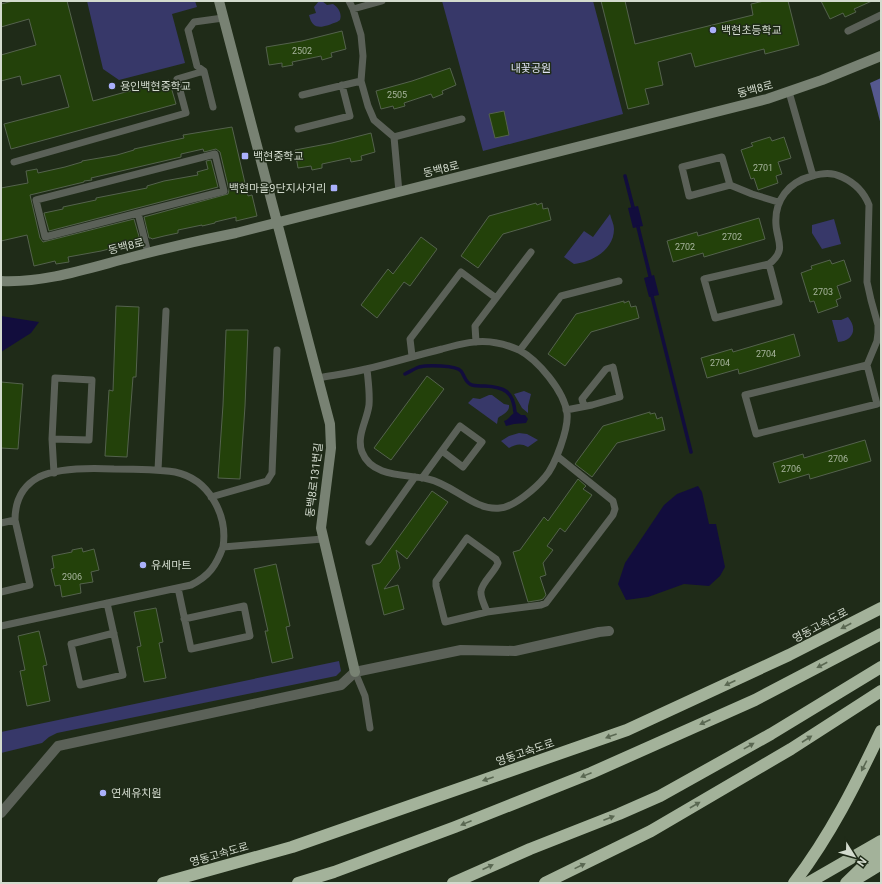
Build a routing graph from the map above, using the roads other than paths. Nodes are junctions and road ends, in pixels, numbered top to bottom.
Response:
1 (219, 1) edge
2 (349, 1) edge
3 (382, 1) edge
4 (353, 9) junction
5 (881, 16) edge
6 (223, 18) junction
7 (848, 31) dead end
8 (881, 56) edge
9 (204, 71) junction
10 (361, 81) junction
11 (342, 85) junction
12 (789, 92) junction
13 (302, 95) dead end
14 (213, 108) dead end
15 (462, 120) dead end
16 (298, 129) dead end
17 (394, 137) junction
18 (14, 162) dead end
19 (813, 176) junction
20 (730, 185) junction
21 (398, 192) junction
22 (778, 202) junction
23 (138, 214) junction
24 (278, 222) junction
25 (148, 252) junction
26 (531, 252) dead end
27 (769, 264) junction
28 (1, 281) edge
29 (619, 281) dead end
30 (496, 298) junction
31 (166, 312) dead end
32 (476, 342) junction
33 (277, 350) dead end
34 (520, 350) junction
35 (412, 356) junction
36 (867, 365) junction
37 (367, 369) junction
38 (318, 378) junction
39 (584, 406) junction
40 (566, 410) junction
41 (52, 439) junction
42 (442, 451) junction
43 (557, 456) junction
44 (158, 470) junction
45 (54, 473) junction
46 (419, 478) junction
47 (211, 497) junction
48 (15, 520) junction
49 (1, 523) edge
50 (323, 539) junction
51 (368, 542) dead end
52 (223, 547) junction
53 (178, 588) junction
54 (1, 592) edge
55 (107, 603) junction
56 (881, 608) edge
57 (487, 612) junction
58 (184, 619) junction
59 (1, 626) edge
60 (609, 632) dead end
61 (114, 634) junction
62 (881, 634) edge
63 (881, 667) edge
64 (355, 672) junction
65 (881, 691) edge
66 (370, 728) dead end
67 (881, 731) edge
68 (1, 813) edge
69 (881, 841) edge
70 (881, 849) edge
71 (881, 864) edge
72 (163, 883) edge
73 (298, 883) edge
74 (452, 883) edge
75 (545, 883) edge
76 (794, 883) edge
77 (808, 883) edge
78 (846, 883) edge
79 (850, 883) edge

1 - 6 street, 동백8로131번길
2 - 4 lane
3 - 4 lane
4 - 10 lane
5 - 7 lane
6 - 9 lane
6 - 24 street, 동백8로131번길
8 - 12 street, 동백8로
9 - 14 lane
9 - 18 lane
10 - 11 lane
10 - 17 lane
11 - 13 lane
11 - 16 lane
12 - 19 lane
12 - 21 street, 동백8로
15 - 17 lane
17 - 21 lane
19 - 22 lane
19 - 36 lane
20 - 20 lane
20 - 22 lane
21 - 24 street, 동백8로
22 - 27 lane
23 - 23 lane
23 - 25 lane
24 - 25 street, 동백8로
24 - 38 street, 동백8로131번길
25 - 28 street, 동백8로
26 - 30 lane
27 - 27 lane
29 - 34 lane
30 - 32 lane
30 - 35 lane
31 - 44 lane
32 - 34 lane
32 - 35 lane
33 - 47 lane
34 - 40 lane
35 - 37 lane
36 - 36 lane
37 - 38 lane
37 - 46 lane
38 - 50 street, 동백8로131번길
39 - 39 lane
39 - 40 lane
40 - 43 lane
41 - 41 lane
41 - 45 lane
42 - 42 lane
42 - 46 lane
43 - 46 lane
43 - 57 lane
44 - 45 lane
44 - 47 lane
45 - 48 lane
46 - 51 lane
47 - 52 lane
48 - 49 lane
48 - 54 lane
50 - 52 lane
50 - 64 street, 동백8로131번길
52 - 53 lane
53 - 55 lane
53 - 58 lane
55 - 59 lane
55 - 61 lane
56 -> 72 highway, 영동고속도로
57 - 57 lane
58 - 58 lane
60 - 64 street
61 - 61 lane
62 -> 73 highway
74 -> 63 highway
64 - 66 lane
64 - 68 street
75 -> 65 highway
67 -> 76 highway
69 - 77 highway
70 - 78 highway
71 - 79 highway

